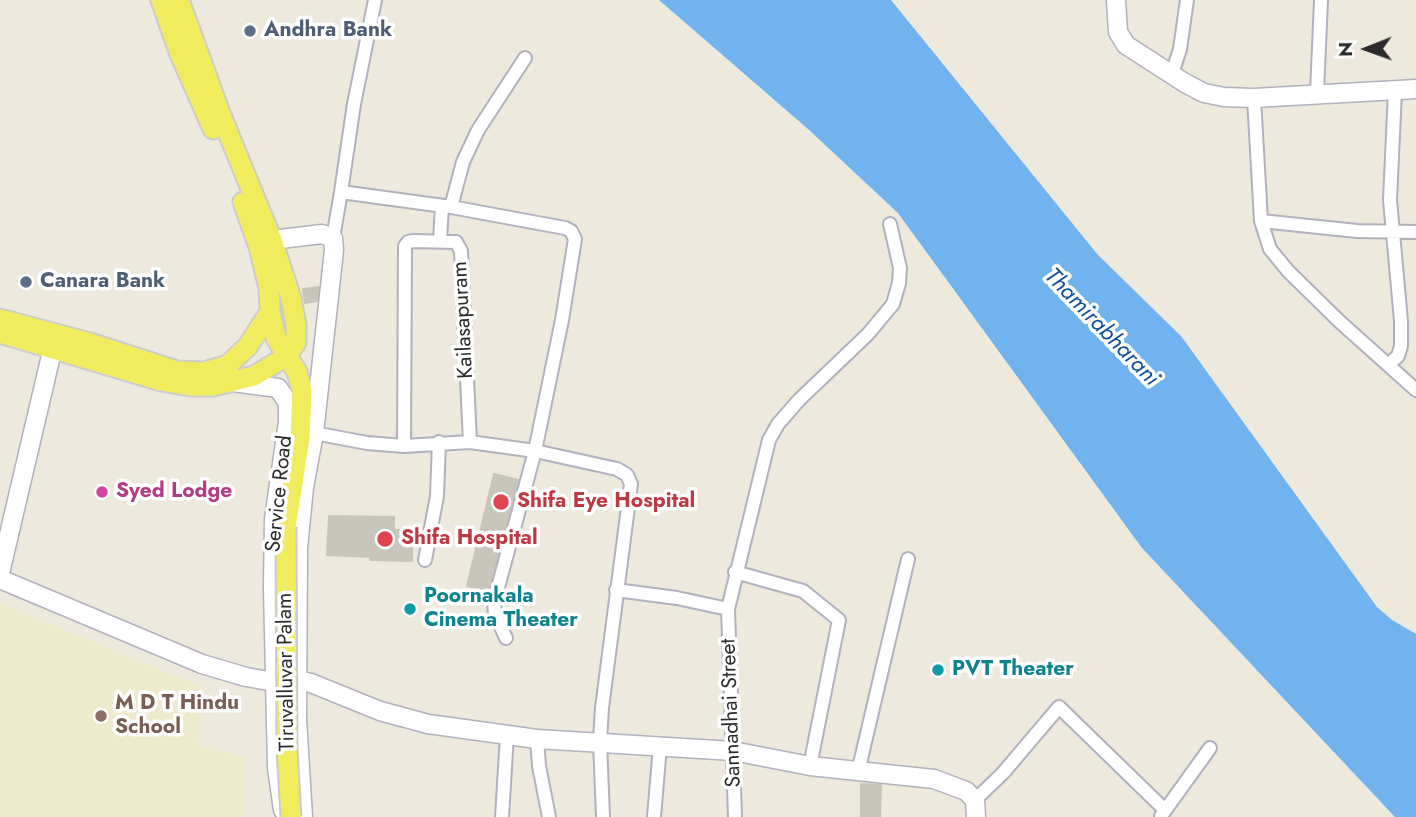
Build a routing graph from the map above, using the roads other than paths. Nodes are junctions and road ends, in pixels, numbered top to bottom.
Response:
1 (375, 0) edge
2 (1116, 0) edge
3 (1187, 0) edge
4 (1321, 0) edge
5 (172, 6) edge
6 (525, 58) dead end
7 (1172, 74) junction
8 (1416, 89) edge
9 (1395, 91) junction
10 (1317, 93) junction
11 (1254, 98) junction
12 (341, 192) junction
13 (446, 206) junction
14 (1261, 221) junction
15 (890, 223) dead end
16 (1391, 231) junction
17 (1416, 232) edge
18 (333, 238) junction
19 (272, 240) junction
20 (440, 240) junction
21 (270, 312) junction
22 (0, 319) edge
23 (0, 333) edge
24 (53, 347) junction
25 (287, 356) junction
26 (1389, 364) junction
27 (233, 382) junction
28 (1416, 390) edge
29 (314, 433) junction
30 (439, 442) junction
31 (470, 442) junction
32 (404, 446) junction
33 (535, 451) junction
34 (908, 559) dead end
35 (425, 560) dead end
36 (735, 572) junction
37 (0, 573) edge
38 (0, 579) edge
39 (616, 590) junction
40 (728, 609) junction
41 (506, 638) dead end
42 (297, 680) junction
43 (274, 682) junction
44 (507, 735) junction
45 (537, 739) junction
46 (600, 741) junction
47 (660, 746) junction
48 (1210, 748) dead end
49 (733, 751) junction
50 (810, 766) junction
51 (858, 772) junction
52 (976, 808) edge
53 (1163, 814) edge
54 (284, 817) edge
55 (292, 817) edge
56 (303, 817) edge
57 (502, 817) edge
58 (548, 817) edge
59 (603, 817) edge
60 (654, 817) edge
61 (735, 817) edge

1 - 12 street
2 - 7 main road
3 - 7 street
4 - 10 street
5 - 19 main road
5 - 21 main road, Tiruvalluvar Palam
6 - 13 street
7 - 11 main road
8 - 9 main road
9 - 10 main road
9 - 16 street
10 - 11 main road
11 - 14 street
12 - 13 street
12 - 18 street
13 - 20 street
13 - 33 street
14 - 16 street
14 - 26 street
15 - 36 street, Sannadhai Street
16 - 17 street
16 - 26 street
18 - 19 main road
18 - 29 main road
19 - 25 main road
20 - 31 street, Kailasapuram
20 - 32 street, Kailasapuram
21 - 22 main road
21 - 25 main road, Tiruvalluvar Palam
23 - 24 main road
24 - 27 main road
24 - 37 main road
25 - 27 main road
25 - 55 main road, Tiruvalluvar Palam, bridge
26 - 28 street
27 - 43 main road, Service Road
29 - 32 street
29 - 42 main road
30 - 31 street
30 - 32 street
30 - 35 street
31 - 33 street
33 - 39 street
33 - 41 street
34 - 51 street
36 - 40 street, Sannadhai Street
36 - 50 street
38 - 43 main road
39 - 40 street
39 - 46 street
40 - 49 street, Sannadhai Street
42 - 43 main road
42 - 44 main road
42 - 56 main road
43 - 54 main road, Service Road
44 - 45 main road
44 - 57 street
45 - 46 main road
45 - 58 street
46 - 47 main road
46 - 59 street
47 - 49 main road
47 - 60 street
48 - 53 street
49 - 50 main road
49 - 61 street, Sannadhai Street
50 - 51 main road
51 - 52 main road
52 - 53 street

